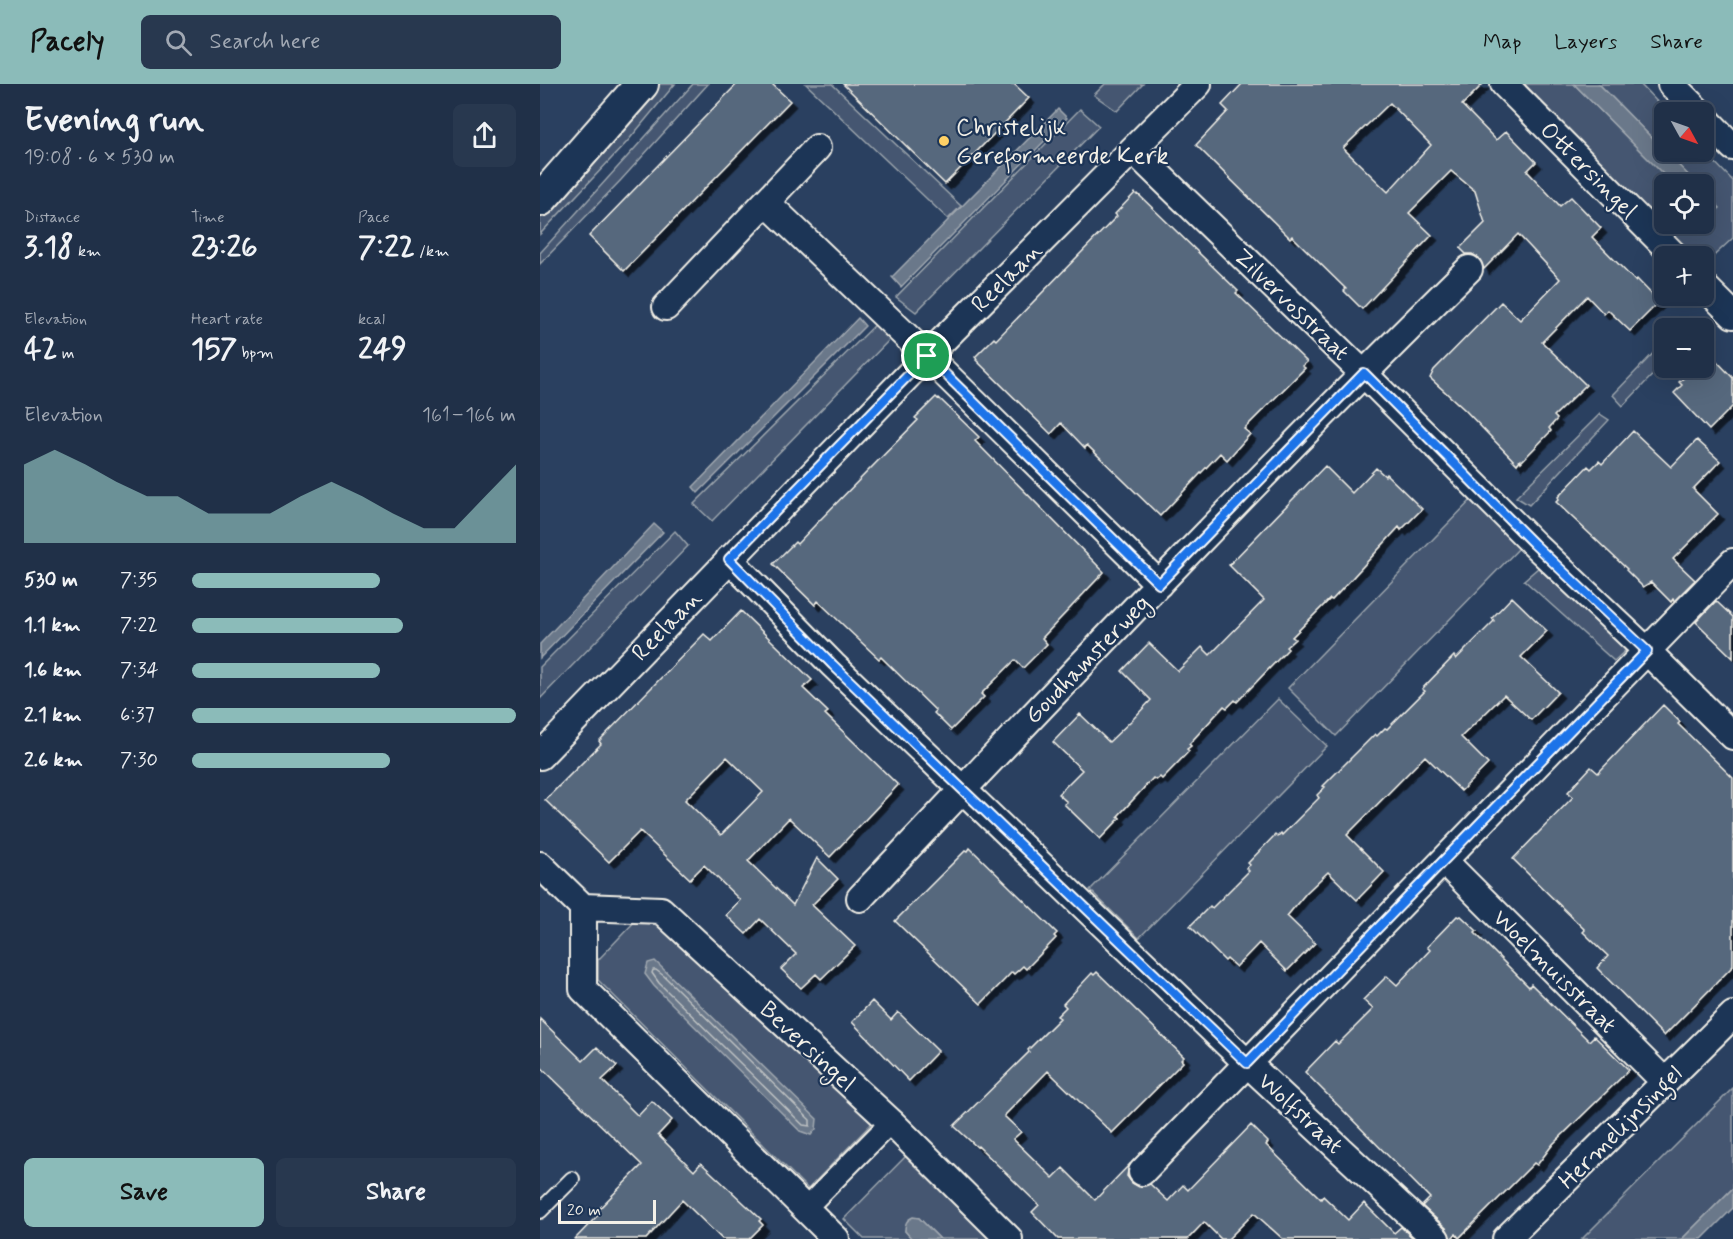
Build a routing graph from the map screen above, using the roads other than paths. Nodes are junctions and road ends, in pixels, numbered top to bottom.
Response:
1 (642, 84) edge
2 (1198, 84) edge
3 (1504, 84) edge
4 (1671, 84) edge
5 (1689, 102) edge
6 (1714, 127) edge
7 (1733, 147) edge
8 (817, 148) dead end
9 (1133, 150) junction
10 (540, 200) edge
11 (766, 202) junction
12 (1665, 246) edge
13 (1469, 268) dead end
14 (1714, 296) edge
15 (666, 307) dead end
16 (1733, 315) edge
17 (927, 356) junction
18 (1364, 373) junction
19 (729, 559) junction
20 (1733, 562) edge
21 (1159, 584) junction
22 (1647, 651) junction
23 (1733, 736) edge
24 (540, 756) edge
25 (963, 789) junction
26 (1444, 861) junction
27 (540, 865) edge
28 (860, 898) dead end
29 (583, 907) junction
30 (1733, 1015) edge
31 (1247, 1063) junction
32 (1665, 1082) junction
33 (891, 1122) junction
34 (1142, 1172) dead end
35 (572, 1179) dead end
36 (805, 1209) junction
37 (540, 1211) edge
38 (836, 1239) edge
39 (1009, 1239) edge
40 (1436, 1239) edge
41 (1506, 1239) edge

1 - 10 street
2 - 9 street, Reelaan
3 - 12 street, Ottersingel
4 - 5 street
6 - 7 street
8 - 11 street
9 - 17 street, Reelaan
9 - 18 street, Zilvervosstraat
11 - 15 street
11 - 17 street
13 - 18 street, Goudhamsterweg
14 - 16 street
17 - 19 street, Reelaan
17 - 21 street
18 - 21 street, Goudhamsterweg
18 - 22 street, Zilvervosstraat
19 - 24 street, Reelaan
19 - 25 street, Wolfstraat
20 - 22 street
21 - 25 street, Goudhamsterweg
22 - 23 street, Zilvervosstraat
22 - 26 street
25 - 28 street, Goudhamsterweg
25 - 31 street, Wolfstraat
26 - 31 street
26 - 32 street, Woelmuisstraat
27 - 29 street
29 - 33 street, Beversingel
29 - 36 street
30 - 32 street, Hermelijnsingel
31 - 34 street
31 - 40 street, Wolfstraat
32 - 41 street, Hermelijnsingel
33 - 36 street
33 - 39 street, Beversingel
35 - 37 lane
36 - 38 street

